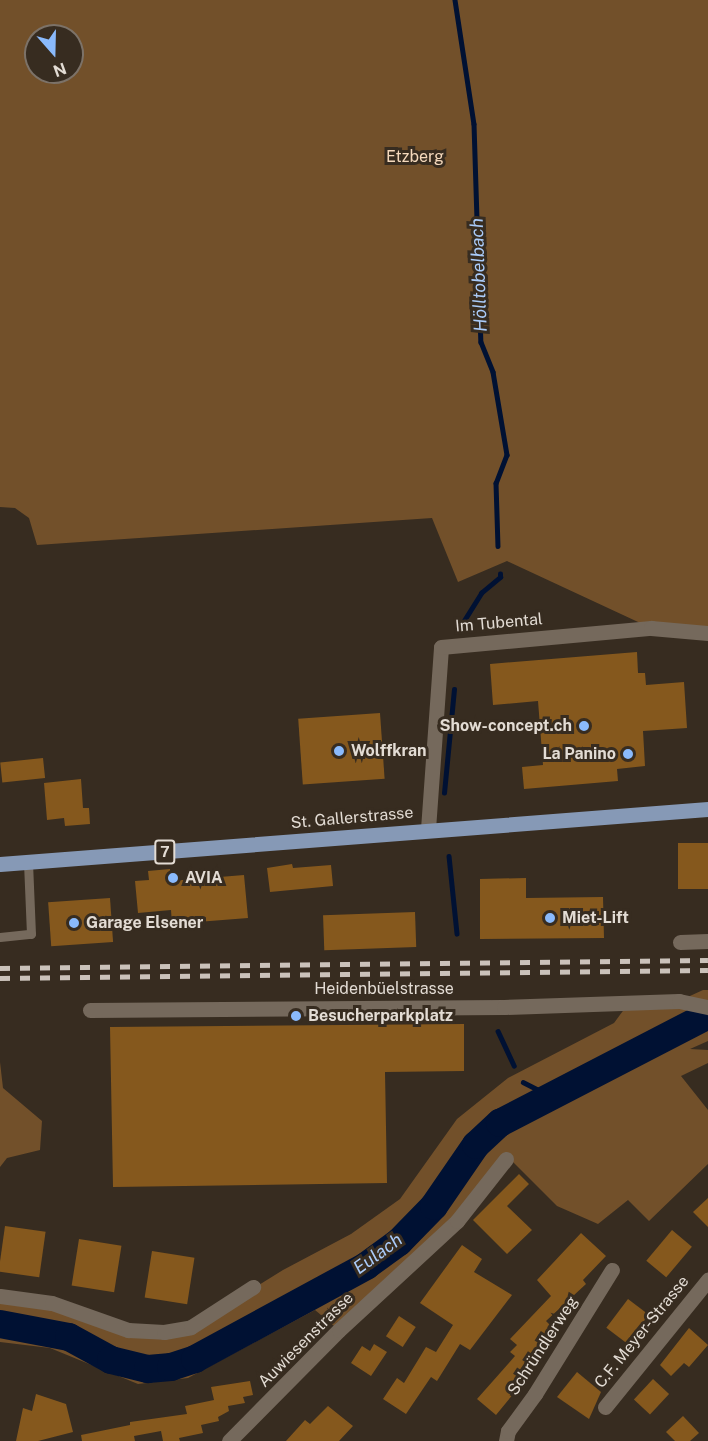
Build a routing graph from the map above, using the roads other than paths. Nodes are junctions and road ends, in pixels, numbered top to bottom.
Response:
1 (708, 633) edge
2 (708, 809) edge
3 (428, 829) junction
4 (28, 862) junction
5 (0, 864) edge
6 (0, 937) edge
7 (708, 941) edge
8 (680, 942) dead end
9 (704, 1005) edge
10 (90, 1010) dead end
11 (506, 1159) dead end
12 (612, 1270) dead end
13 (708, 1280) edge
14 (253, 1287) dead end
15 (0, 1296) edge
16 (605, 1407) dead end
17 (229, 1441) edge
18 (506, 1441) edge

1 - 3 street, Im Tubental
2 - 3 main road, St. Gallerstrasse / 7
3 - 4 main road, St. Gallerstrasse / 7
4 - 5 main road, St. Gallerstrasse / 7
4 - 6 lane
7 - 8 street
9 - 10 street, Heidenbüelstrasse
11 - 17 street, Auwiesenstrasse
12 - 18 street, Schründlerweg
13 - 16 street, C.F. Meyer-Strasse
14 - 15 street

